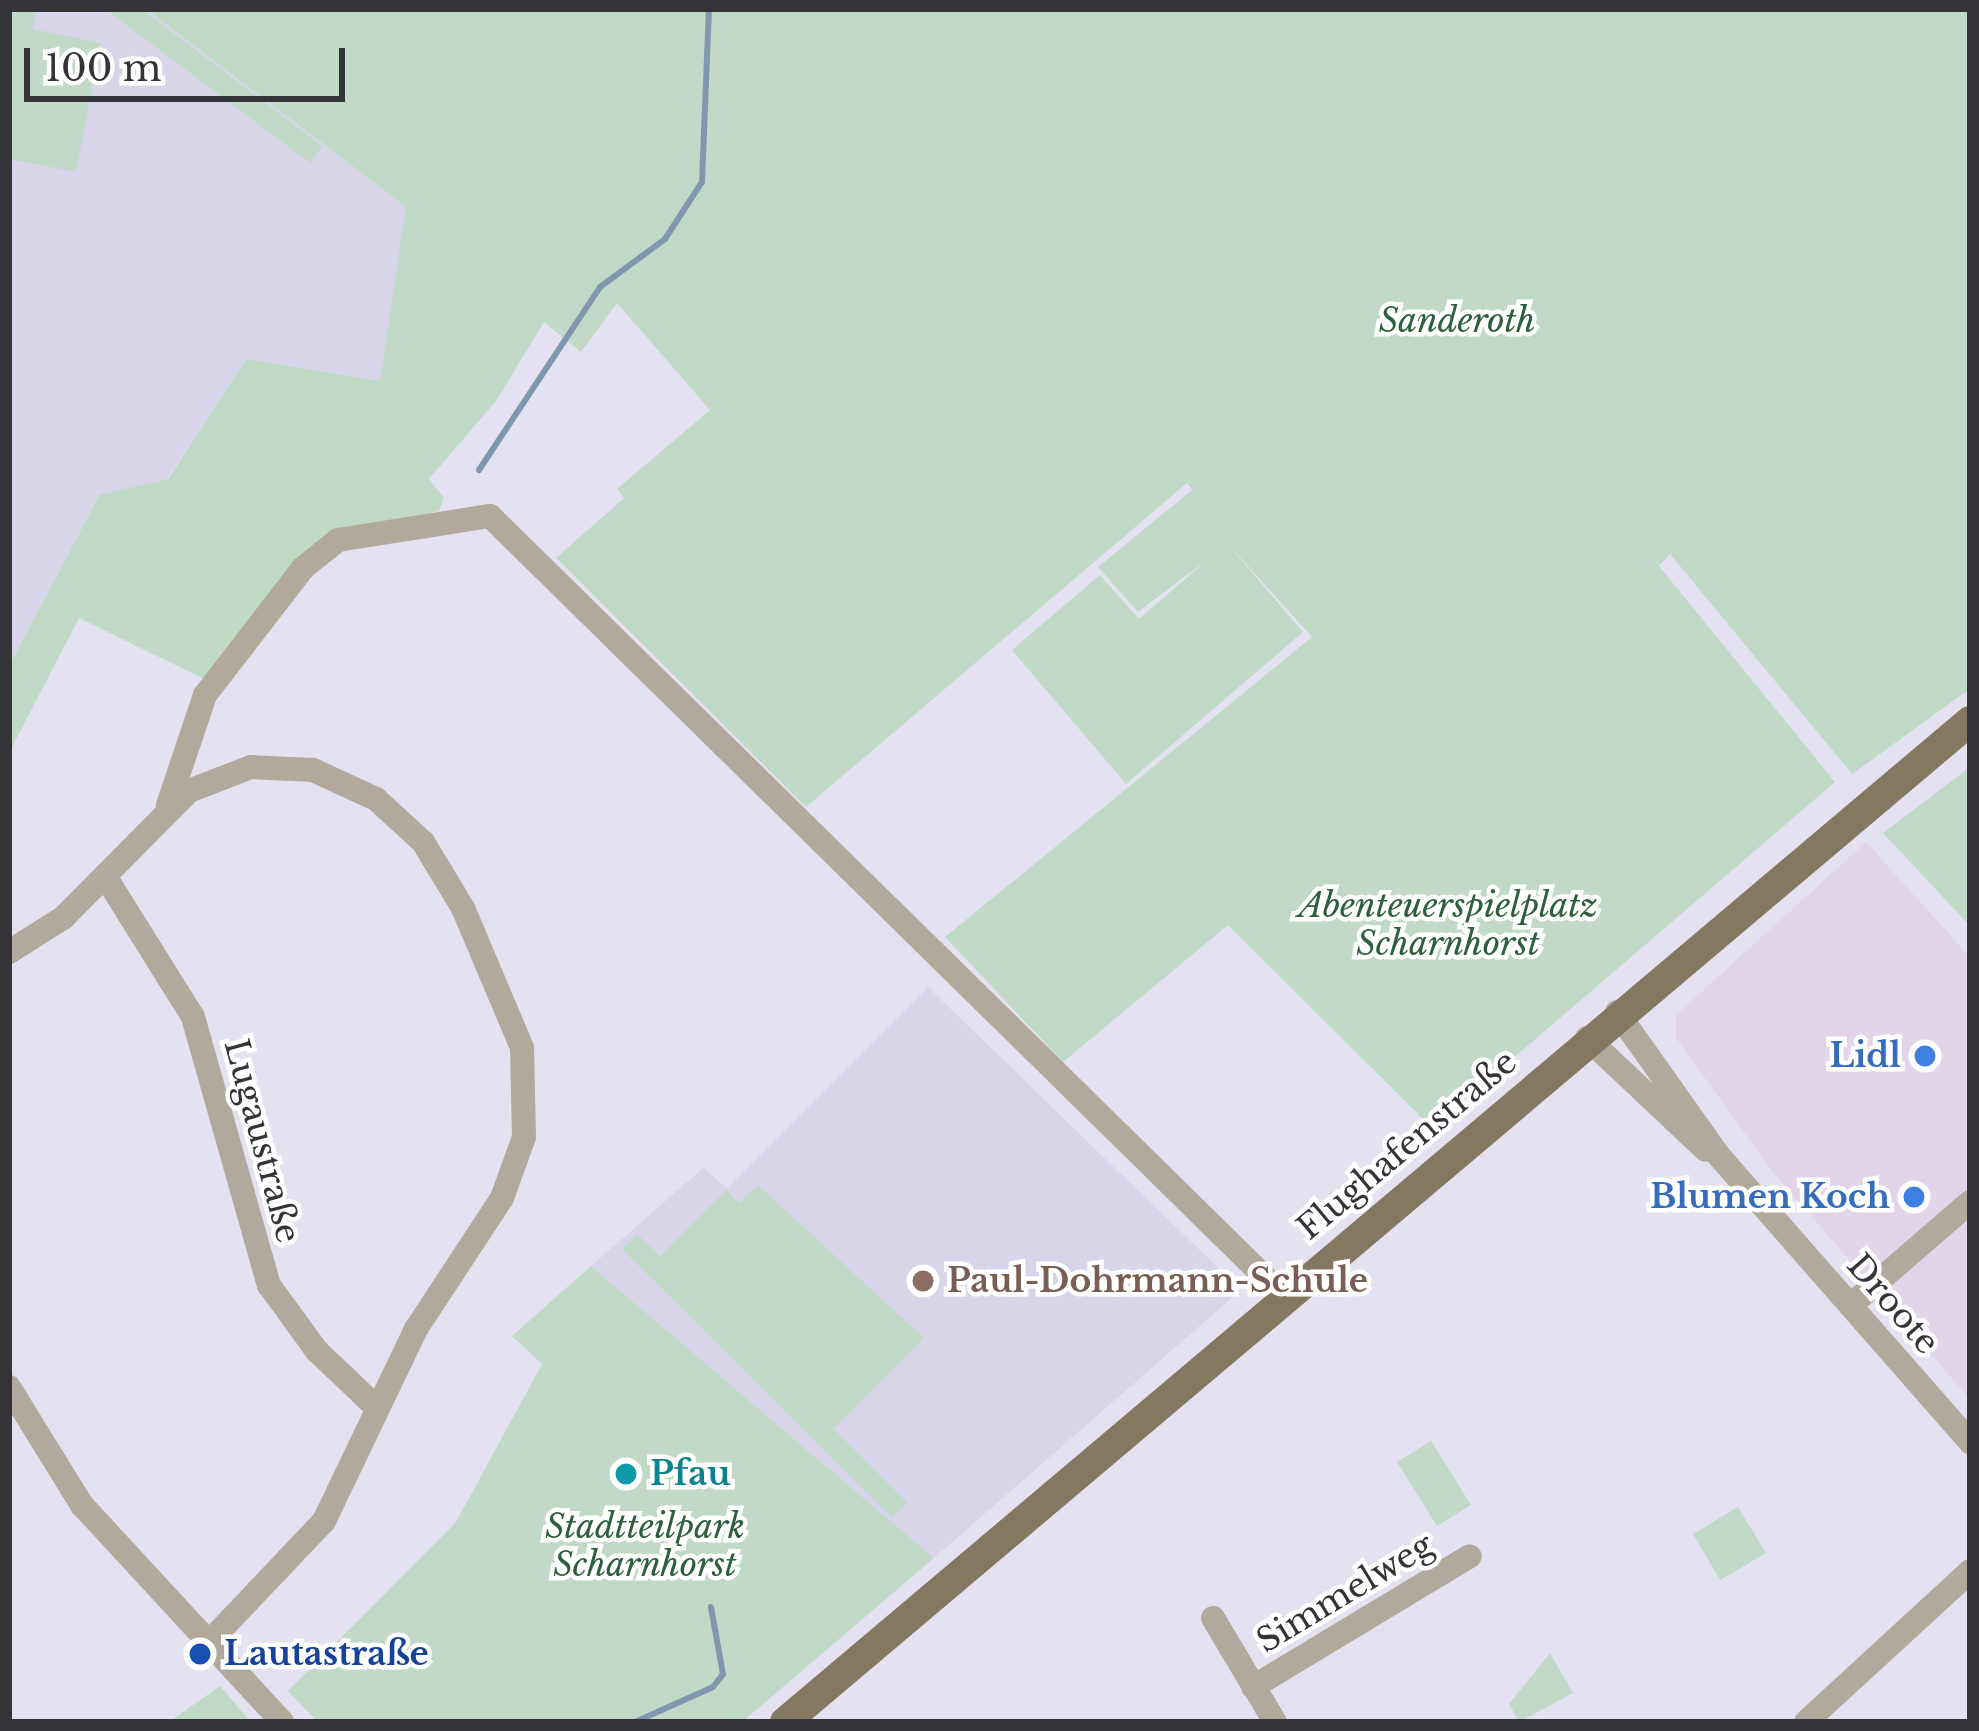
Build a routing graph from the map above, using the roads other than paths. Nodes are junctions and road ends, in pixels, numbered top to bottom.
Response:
1 (1970, 722) edge
2 (168, 806) junction
3 (105, 876) junction
4 (9, 952) edge
5 (1617, 1012) junction
6 (1587, 1039) junction
7 (1719, 1156) junction
8 (1970, 1202) edge
9 (1284, 1296) junction
10 (1851, 1305) junction
11 (9, 1387) edge
12 (376, 1407) junction
13 (1970, 1442) edge
14 (1470, 1556) dead end
15 (1970, 1571) edge
16 (1213, 1618) dead end
17 (209, 1642) junction
18 (1253, 1687) junction
19 (282, 1722) edge
20 (785, 1722) edge
21 (1275, 1722) edge
22 (1806, 1722) edge

1 - 5 main road, Flughafenstraße
2 - 3 street
2 - 9 street
2 - 12 street
3 - 4 street
3 - 12 street, Lugaustraße
5 - 6 main road, Flughafenstraße
5 - 7 street, Droote
6 - 7 street, Droote
6 - 9 main road, Flughafenstraße
7 - 10 street, Droote
8 - 10 street
9 - 20 main road, Flughafenstraße
10 - 13 street, Droote
11 - 17 street
12 - 17 street
14 - 18 street, Simmelweg
15 - 22 street
16 - 18 street, Simmelweg
17 - 19 street
18 - 21 street, Simmelweg

